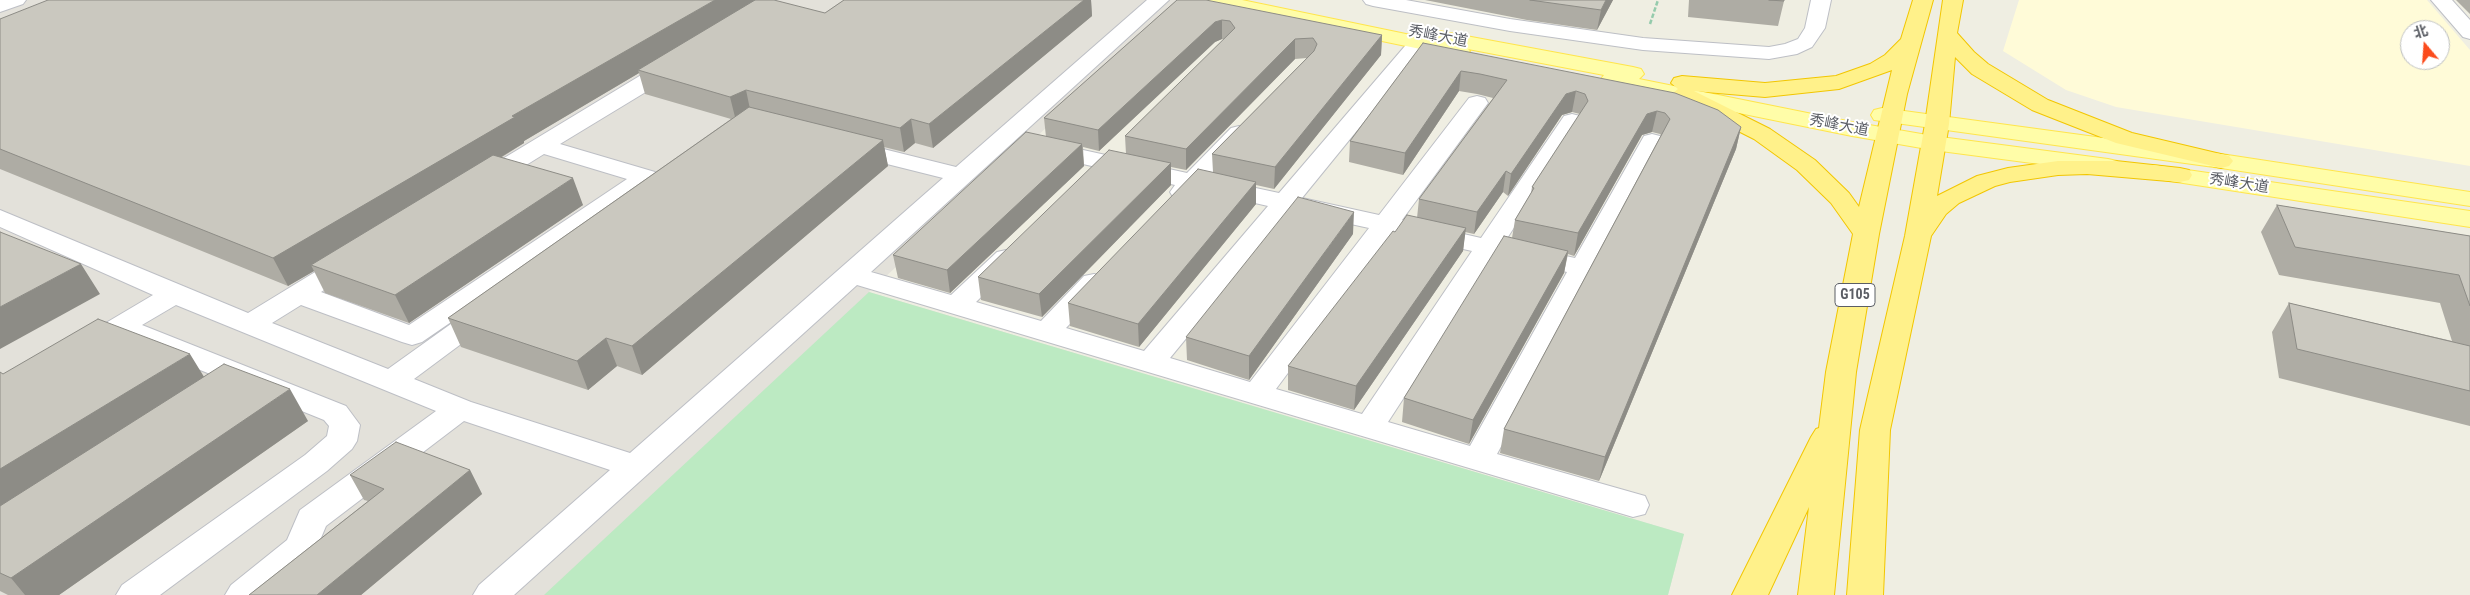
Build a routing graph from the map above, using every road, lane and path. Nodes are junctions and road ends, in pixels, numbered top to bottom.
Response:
1 (16, 0) edge
2 (1159, 0) edge
3 (1213, 0) edge
4 (1266, 0) edge
5 (1373, 0) edge
6 (1658, 0) edge
7 (1821, 0) edge
8 (1923, 0) edge
9 (1953, 0) edge
10 (2441, 0) edge
11 (0, 6) edge
12 (34, 10) edge
13 (0, 23) edge
14 (1915, 30) junction
15 (2470, 33) edge
16 (1947, 34) junction
17 (1418, 43) junction
18 (1643, 44) junction
19 (694, 52) edge
20 (1682, 89) junction
21 (1477, 103) dead end
22 (1258, 113) edge
23 (1572, 121) edge
24 (1890, 126) junction
25 (1935, 133) junction
26 (1004, 140) junction
27 (1652, 141) dead end
28 (828, 142) edge
29 (1126, 142) edge
30 (541, 146) junction
31 (2220, 161) junction
32 (1105, 162) junction
33 (2180, 175) junction
34 (963, 176) junction
35 (671, 180) edge
36 (1192, 181) junction
37 (1084, 182) edge
38 (466, 192) edge
39 (2470, 199) edge
40 (1285, 202) junction
41 (1165, 209) edge
42 (0, 218) edge
43 (2470, 219) edge
44 (1386, 224) junction
45 (1866, 234) junction
46 (1918, 236) junction
47 (1020, 244) edge
48 (374, 248) edge
49 (1489, 248) junction
50 (1112, 264) edge
51 (1582, 268) junction
52 (852, 275) junction
53 (174, 294) junction
54 (299, 294) junction
55 (956, 306) junction
56 (249, 324) junction
57 (120, 327) junction
58 (1046, 332) junction
59 (85, 347) edge
60 (1150, 363) junction
61 (390, 381) junction
62 (1257, 394) junction
63 (460, 409) junction
64 (1836, 420) junction
65 (1368, 427) junction
66 (1478, 460) junction
67 (634, 466) junction
68 (1633, 505) dead end
69 (134, 595) edge
70 (243, 595) edge
71 (491, 595) edge
72 (1750, 595) edge
73 (1816, 595) edge
74 (1865, 595) edge

1 - 11 street
2 - 26 street
3 - 17 main road, 秀峰大道
4 - 20 main road, 秀峰大道
5 - 18 street
6 - 18 path
7 - 18 street
8 - 14 highway, G105
9 - 16 highway
10 - 15 street
12 - 13 street
14 - 20 highway
14 - 24 highway, G105
16 - 25 highway
16 - 31 highway
17 - 20 main road, 秀峰大道
17 - 40 street
19 - 30 street
20 - 24 main road, 秀峰大道
20 - 45 highway
21 - 44 street
22 - 36 street
23 - 49 street
24 - 25 main road, 秀峰大道
24 - 45 highway, G105
25 - 31 main road, 秀峰大道
25 - 33 main road, 秀峰大道
25 - 46 highway
26 - 32 street
26 - 34 street
27 - 51 street
28 - 34 street
29 - 32 street
30 - 38 street
30 - 54 street
31 - 39 main road, 秀峰大道
32 - 36 street
32 - 37 street
33 - 43 main road, 秀峰大道
33 - 46 highway
34 - 52 street
35 - 61 street
36 - 40 street
36 - 41 street
40 - 44 street
40 - 60 street
42 - 53 street
44 - 49 street
44 - 62 street
45 - 64 highway, G105
46 - 74 highway
47 - 55 street
48 - 54 street
49 - 51 street
49 - 65 street
50 - 58 street
51 - 66 street
52 - 55 street
52 - 67 street
53 - 56 street
53 - 57 street
54 - 56 street
55 - 58 street
56 - 61 street
57 - 59 street
57 - 69 street
58 - 60 street
60 - 62 street
61 - 63 street
62 - 65 street
63 - 67 street
63 - 70 street
64 - 72 highway
64 - 73 highway, G105
65 - 66 street
66 - 68 street
67 - 71 street

